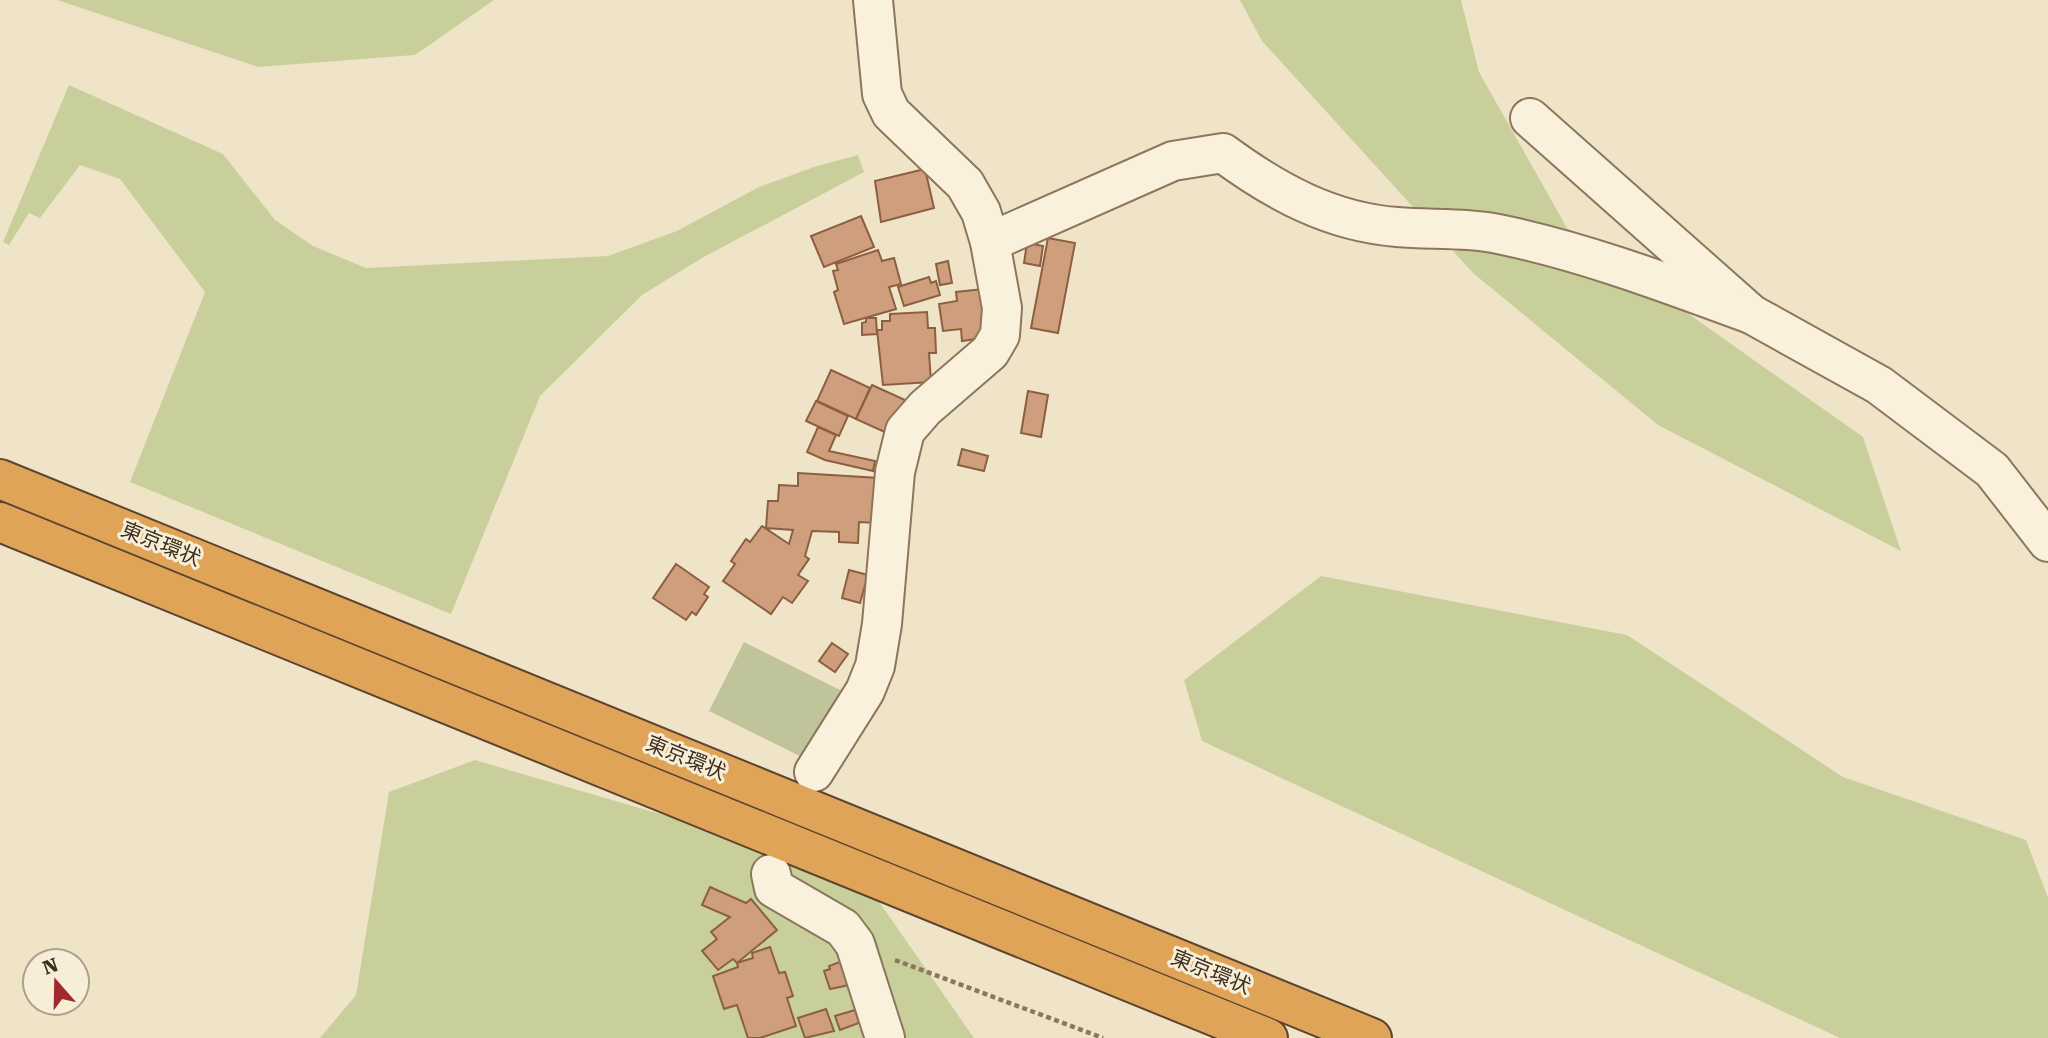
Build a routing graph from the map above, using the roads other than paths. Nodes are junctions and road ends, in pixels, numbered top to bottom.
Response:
1 (873, 0) edge
2 (1530, 118) dead end
3 (990, 242) junction
4 (1751, 314) junction
5 (0, 479) edge
6 (0, 522) edge
7 (2048, 542) edge
8 (814, 772) dead end
9 (771, 874) dead end
10 (885, 1038) edge
11 (1268, 1038) edge
12 (1373, 1038) edge

1 - 3 street
2 - 4 street
3 - 4 street
3 - 8 street
4 - 7 street
5 - 12 highway, 東京環状
6 - 11 highway, 東京環状
9 - 10 street

